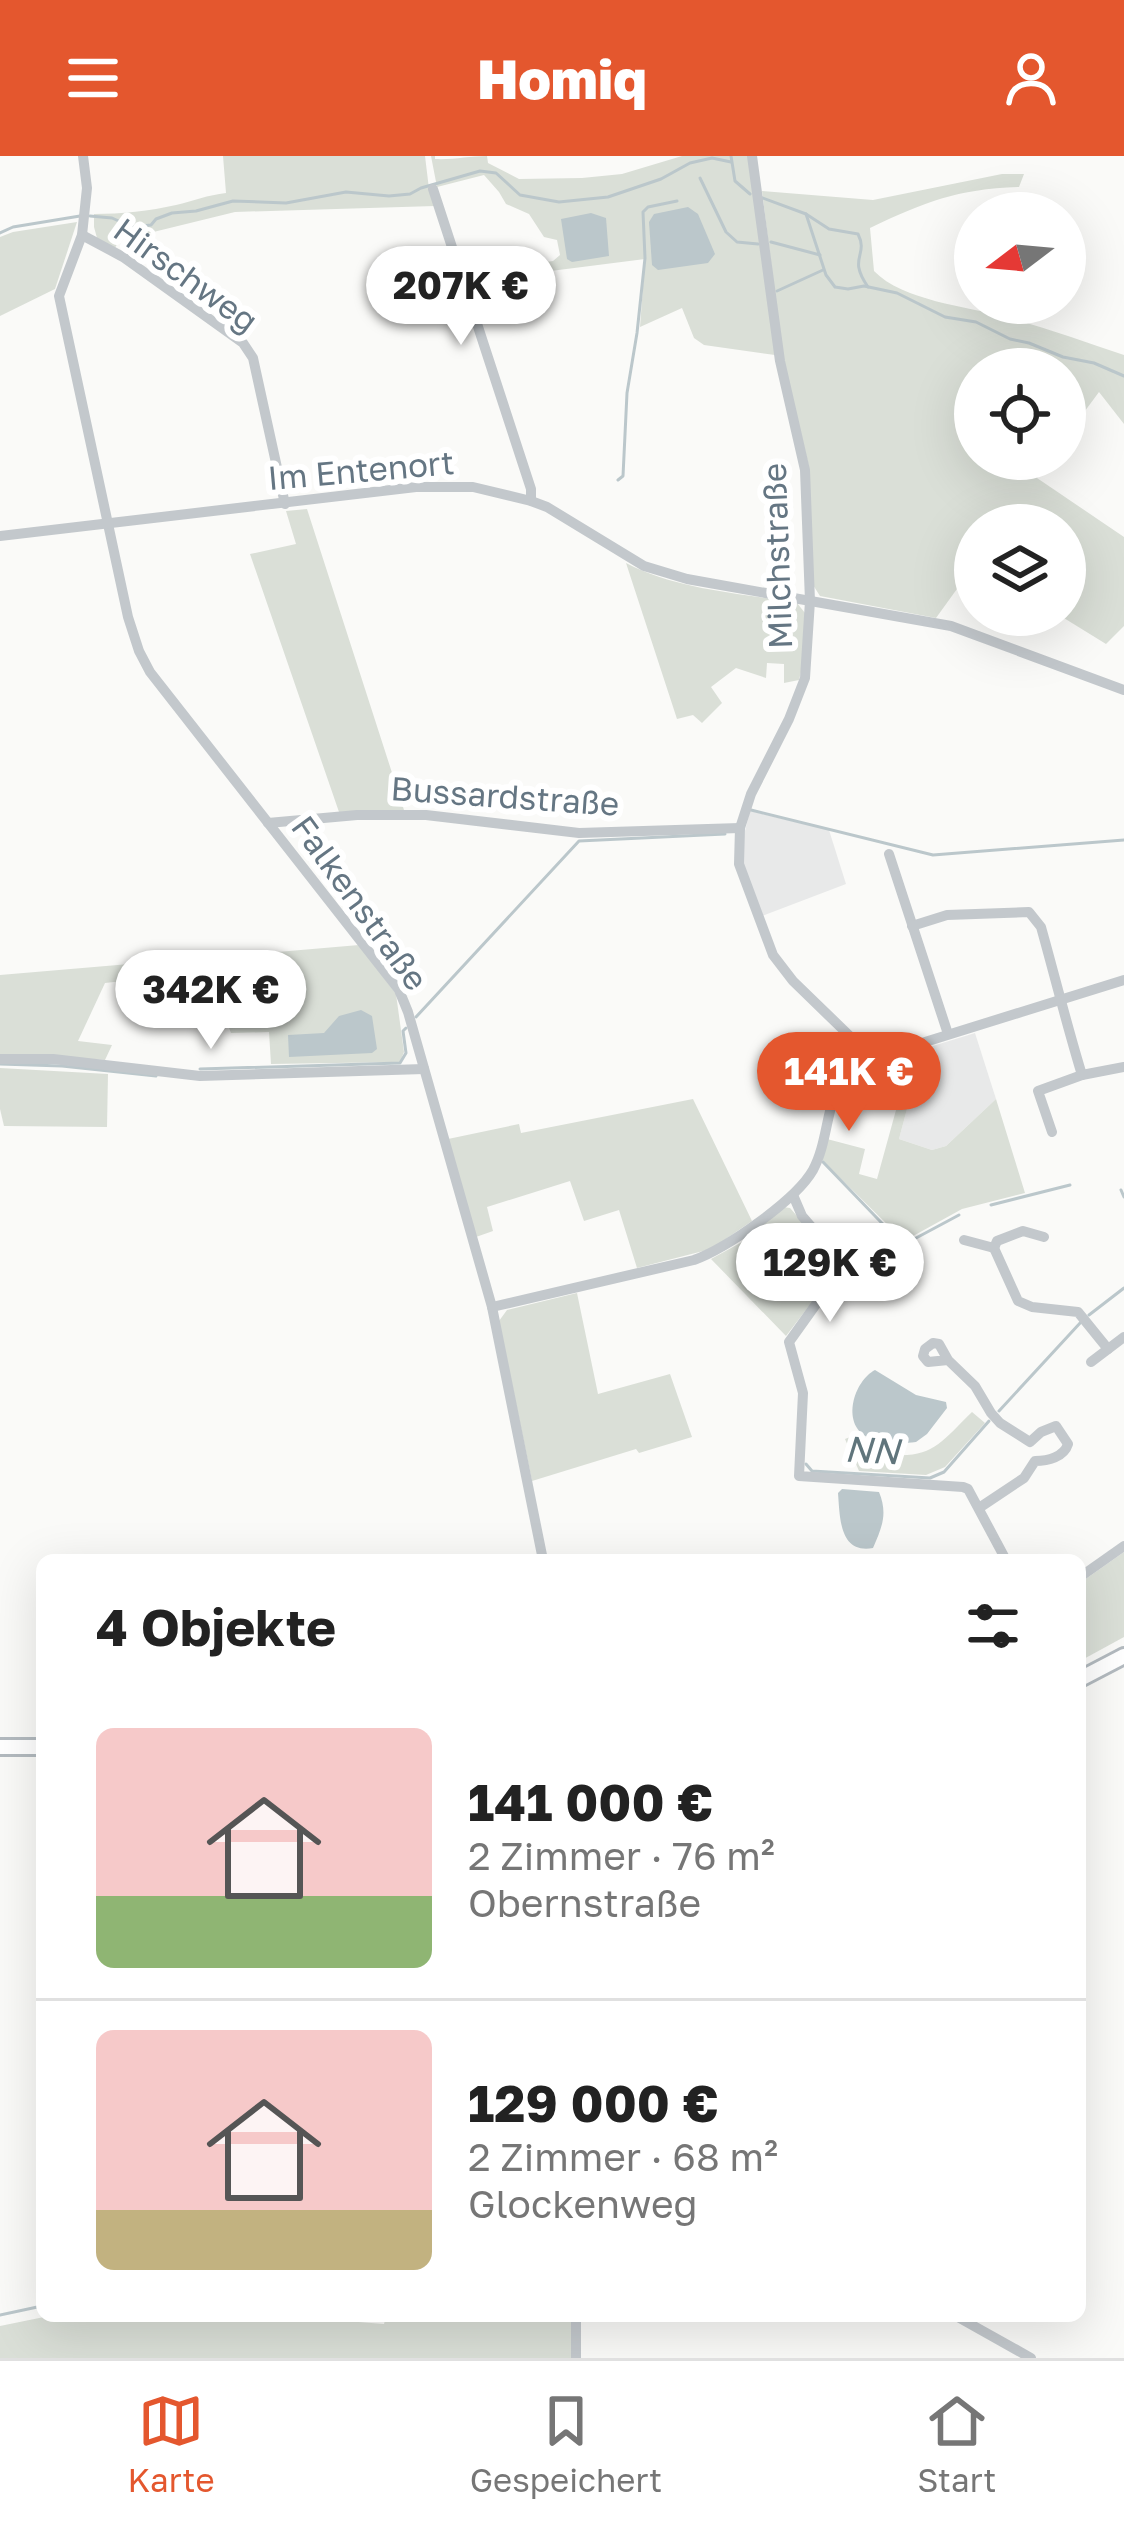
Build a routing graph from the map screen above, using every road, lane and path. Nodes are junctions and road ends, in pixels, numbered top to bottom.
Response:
1 (83, 156) edge
2 (752, 156) edge
3 (433, 189) dead end
4 (82, 235) junction
5 (531, 501) junction
6 (285, 504) junction
7 (108, 524) junction
8 (0, 536) edge
9 (810, 601) junction
10 (1124, 690) edge
11 (268, 823) junction
12 (740, 827) junction
13 (889, 854) dead end
14 (912, 926) junction
15 (1124, 980) edge
16 (1061, 1000) junction
17 (948, 1034) junction
18 (860, 1046) junction
19 (0, 1059) edge
20 (1124, 1067) edge
21 (424, 1069) junction
22 (1082, 1075) junction
23 (1052, 1132) dead end
24 (793, 1195) junction
25 (1044, 1238) dead end
26 (964, 1240) dead end
27 (994, 1248) junction
28 (492, 1307) junction
29 (1124, 1337) edge
30 (1108, 1349) junction
31 (948, 1360) dead end
32 (1091, 1362) dead end
33 (1030, 1442) junction
34 (1035, 1461) junction
35 (979, 1508) junction
36 (1124, 1546) edge
37 (542, 1554) edge
38 (1003, 1554) edge
39 (1086, 1573) edge
40 (1124, 1656) edge
41 (1086, 1676) edge
42 (0, 1747) edge
43 (36, 1748) edge
44 (576, 2322) edge
45 (967, 2322) edge
46 (576, 2358) edge
47 (1031, 2358) edge

1 - 4 street, Falkenstraße
2 - 9 street, Milchstraße
3 - 5 street
4 - 6 street, Hirschweg
4 - 7 street, Falkenstraße
5 - 6 street, Im Entenort
5 - 9 street, Im Entenort
6 - 7 street, Im Entenort
7 - 8 street, Im Entenort
7 - 11 street, Falkenstraße
9 - 10 street, Im Entenort
9 - 12 street, Milchstraße
11 - 12 street, Bussardstraße
11 - 21 street, Falkenstraße
12 - 18 street, Milchstraße
13 - 14 street
14 - 16 street
14 - 17 street
15 - 16 street
16 - 17 street
16 - 22 street
17 - 18 street
18 - 24 street
19 - 21 street
20 - 22 street
21 - 28 street, Falkenstraße
22 - 23 street
24 - 28 street
24 - 35 street
25 - 27 street
26 - 27 street
27 - 30 street
28 - 37 street, Falkenstraße
29 - 30 street
30 - 32 street
31 - 33 street
33 - 34 street
33 - 34 street
34 - 35 street
35 - 38 street
36 - 39 street
40 - 41 street
42 - 43 street
44 - 46 street
45 - 47 street

